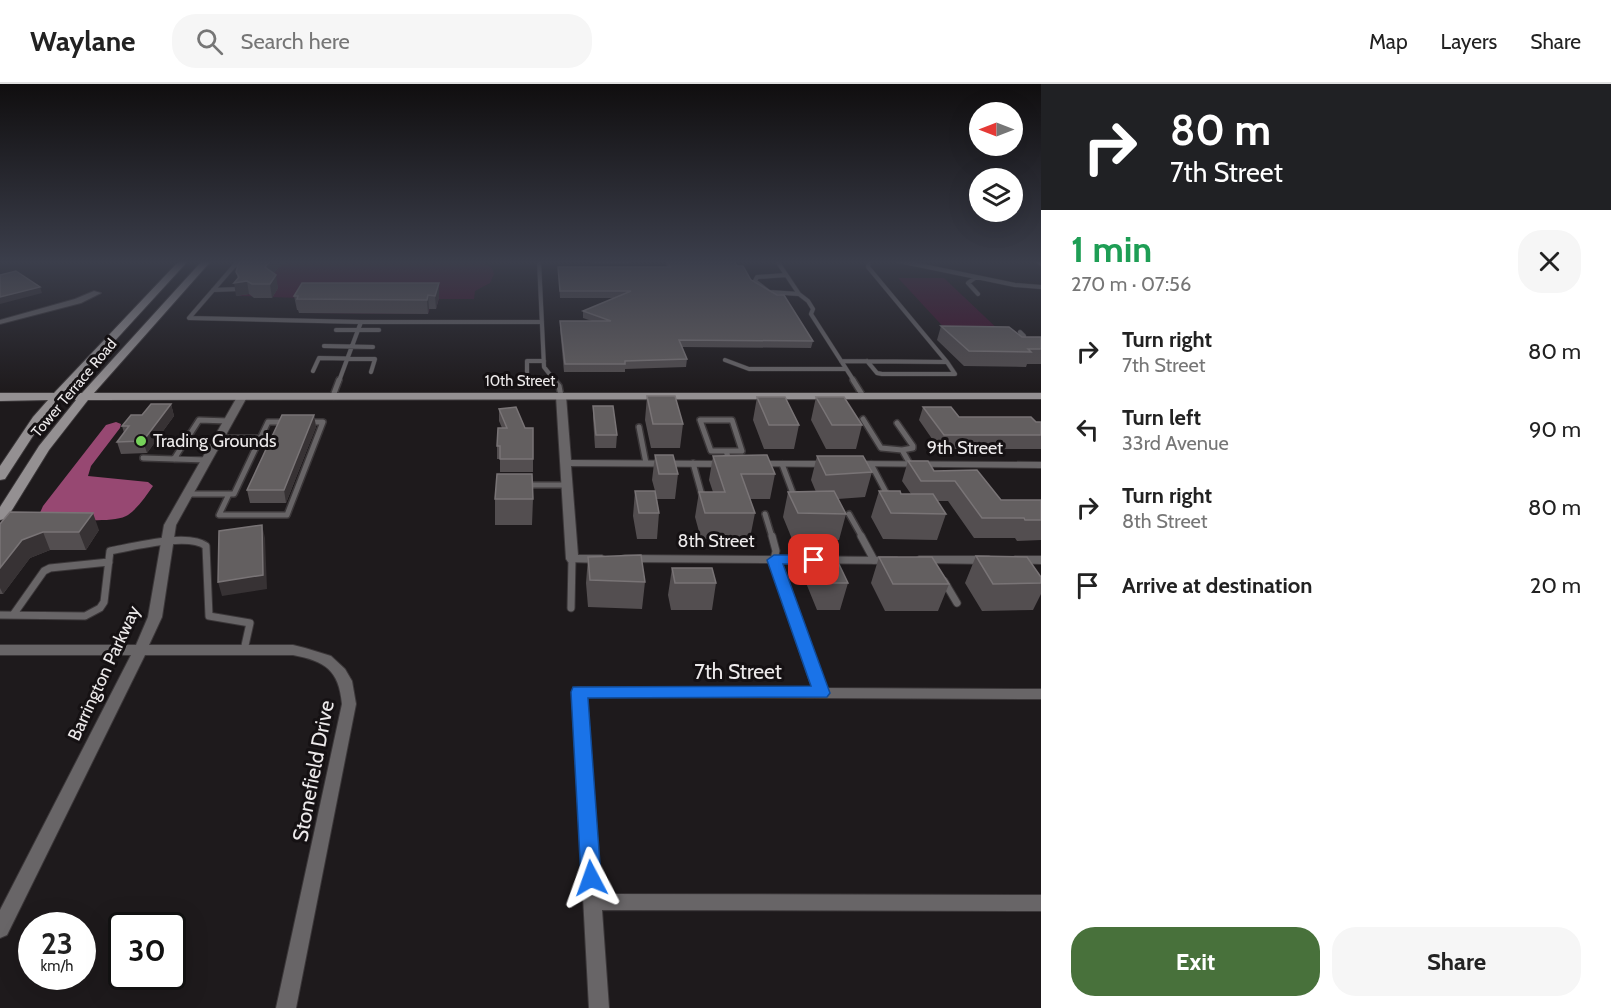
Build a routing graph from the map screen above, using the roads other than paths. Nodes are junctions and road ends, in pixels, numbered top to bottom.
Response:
1 (66, 304) edge
2 (144, 304) edge
3 (168, 304) edge
4 (201, 304) edge
5 (541, 304) edge
6 (808, 304) edge
7 (899, 304) edge
8 (0, 322) edge
9 (361, 322) junction
10 (542, 322) junction
11 (336, 330) dead end
12 (358, 330) junction
13 (379, 330) dead end
14 (1020, 332) edge
15 (1013, 336) edge
16 (324, 346) dead end
17 (351, 347) junction
18 (373, 347) dead end
19 (347, 359) junction
20 (725, 360) dead end
21 (544, 361) junction
22 (841, 361) junction
23 (867, 361) junction
24 (947, 362) junction
25 (845, 369) junction
26 (313, 371) dead end
27 (371, 372) dead end
28 (526, 373) dead end
29 (333, 396) junction
30 (561, 396) junction
31 (862, 396) junction
32 (1041, 396) edge
33 (0, 397) edge
34 (57, 397) junction
35 (85, 397) junction
36 (242, 397) junction
37 (863, 419) dead end
38 (228, 421) junction
39 (290, 422) edge
40 (301, 422) edge
41 (897, 423) dead end
42 (639, 427) dead end
43 (219, 438) junction
44 (260, 438) junction
45 (902, 450) junction
46 (726, 451) junction
47 (143, 459) dead end
48 (174, 459) junction
49 (207, 460) junction
50 (566, 463) junction
51 (646, 463) junction
52 (693, 464) junction
53 (730, 464) junction
54 (782, 464) junction
55 (871, 464) junction
56 (910, 464) junction
57 (1041, 465) edge
58 (0, 476) edge
59 (524, 485) edge
60 (567, 485) junction
61 (188, 494) junction
62 (229, 494) junction
63 (794, 496) edge
64 (704, 500) edge
65 (890, 500) edge
66 (765, 514) dead end
67 (849, 514) dead end
68 (0, 516) edge
69 (168, 541) junction
70 (572, 559) junction
71 (774, 560) junction
72 (874, 560) junction
73 (1041, 560) edge
74 (109, 562) junction
75 (942, 577) edge
76 (957, 603) dead end
77 (571, 608) dead end
78 (0, 615) edge
79 (13, 615) junction
80 (0, 650) edge
81 (244, 650) junction
82 (141, 651) junction
83 (821, 693) junction
84 (1041, 694) edge
85 (592, 902) junction
86 (1041, 903) edge
87 (0, 929) edge
88 (286, 1008) edge
89 (599, 1008) edge

1 - 8 street
2 - 34 street, Tower Terrace Road
3 - 35 street, Tower Terrace Road
4 - 9 lane
5 - 10 lane
6 - 22 lane
7 - 24 lane
9 - 10 lane
9 - 12 lane
10 - 21 lane
11 - 12 lane
12 - 13 lane
12 - 17 lane
14 - 15 lane
16 - 17 lane
17 - 18 lane
17 - 19 lane
19 - 26 lane
19 - 27 lane
19 - 29 lane
20 - 25 lane
21 - 28 lane
21 - 30 lane
22 - 23 lane
22 - 25 lane
23 - 24 lane
23 - 24 lane
25 - 31 lane
29 - 30 street, 10th Street
29 - 36 street, 10th Street
30 - 31 street, 10th Street
30 - 50 street
31 - 32 street, 10th Street
33 - 34 street, 10th Street
34 - 35 street, 10th Street
34 - 58 street, Tower Terrace Road
35 - 36 street, 10th Street
35 - 68 street, Tower Terrace Road
36 - 38 street, Barrington Parkway
37 - 45 lane
38 - 43 street, Barrington Parkway
38 - 48 lane
39 - 44 lane
40 - 62 lane
41 - 45 lane
42 - 51 lane
43 - 44 lane
43 - 49 street, Barrington Parkway
44 - 62 lane
45 - 56 lane
46 - 46 lane
46 - 53 lane
47 - 48 lane
48 - 49 lane
49 - 61 street, Barrington Parkway
50 - 51 street, 9th Street
50 - 60 street
51 - 52 street, 9th Street
52 - 53 street, 9th Street
52 - 64 lane
53 - 54 street, 9th Street
54 - 55 street, 9th Street
54 - 63 lane
55 - 56 street, 9th Street
55 - 65 lane
56 - 57 street, 9th Street
59 - 60 lane
60 - 70 street
61 - 62 lane
61 - 69 street, Barrington Parkway
66 - 71 lane
67 - 72 lane
69 - 74 lane
69 - 81 lane
69 - 82 street, Barrington Parkway
70 - 71 street, 8th Street
70 - 77 lane
71 - 72 street, 8th Street
71 - 83 street
72 - 73 street, 8th Street
74 - 79 lane
74 - 79 lane
75 - 76 lane
78 - 79 lane
80 - 82 street, Stonefield Drive
81 - 82 street, Stonefield Drive
81 - 88 street, Stonefield Drive
82 - 87 street, Barrington Parkway
83 - 84 street, 7th Street
83 - 85 street, 7th Street
85 - 86 street
85 - 89 street

